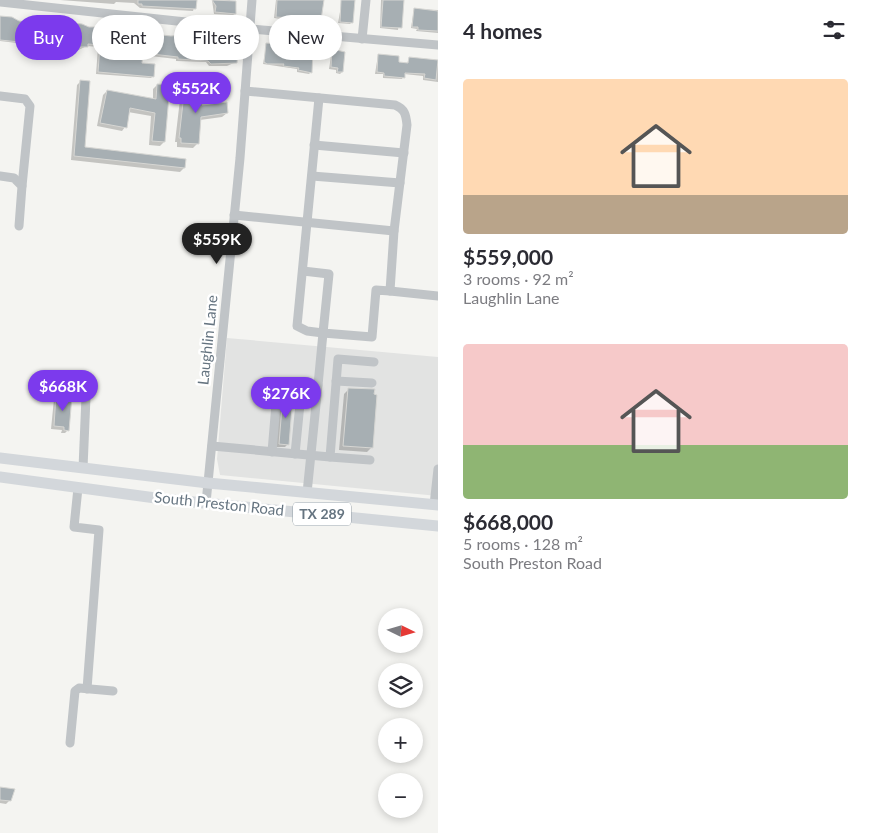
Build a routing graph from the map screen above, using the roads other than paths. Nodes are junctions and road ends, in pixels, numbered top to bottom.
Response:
1 (252, 0) edge
2 (366, 0) edge
3 (0, 2) edge
4 (25, 3) edge
5 (251, 15) edge
6 (174, 20) edge
7 (259, 30) edge
8 (362, 39) junction
9 (438, 45) edge
10 (248, 60) edge
11 (245, 91) junction
12 (0, 96) edge
13 (319, 98) junction
14 (314, 145) junction
15 (404, 153) junction
16 (0, 176) edge
17 (312, 176) junction
18 (400, 183) junction
19 (22, 186) junction
20 (234, 215) junction
21 (308, 222) junction
22 (19, 226) dead end
23 (394, 231) junction
24 (303, 271) junction
25 (390, 291) junction
26 (438, 296) edge
27 (323, 333) junction
28 (374, 362) dead end
29 (336, 381) junction
30 (372, 383) dead end
31 (302, 384) junction
32 (318, 385) junction
33 (86, 398) dead end
34 (212, 446) junction
35 (272, 452) junction
36 (295, 454) junction
37 (311, 455) junction
38 (330, 457) junction
39 (0, 458) edge
40 (370, 460) dead end
41 (83, 468) junction
42 (438, 469) edge
43 (0, 477) edge
44 (208, 483) junction
45 (78, 488) junction
46 (307, 493) junction
47 (206, 503) junction
48 (436, 505) edge
49 (438, 526) edge
50 (87, 689) junction
51 (113, 691) dead end
52 (70, 743) dead end

1 - 5 street, Laughlin Lane
2 - 8 street
3 - 4 street
4 - 6 street
7 - 8 street
8 - 9 street
10 - 11 street, Laughlin Lane
11 - 13 street
11 - 20 street, Laughlin Lane
12 - 19 street
13 - 14 street
13 - 15 street
14 - 15 street
14 - 17 street
15 - 18 street
16 - 19 street
17 - 18 street
17 - 21 street
18 - 23 street
19 - 22 street
20 - 21 street
20 - 34 street, Laughlin Lane
21 - 23 street
21 - 24 street
23 - 25 street
24 - 27 street
24 - 27 street
25 - 26 street
25 - 27 street
27 - 32 street
28 - 29 street
29 - 30 street
29 - 38 street
31 - 32 street
31 - 35 street
31 - 36 street
32 - 37 street
33 - 41 street
34 - 35 street
34 - 44 street, Laughlin Lane
35 - 36 street
36 - 37 street
37 - 38 street
37 - 46 street
38 - 40 street
39 - 41 main road, South Preston Road / TX 289
41 - 44 main road, South Preston Road / TX 289
42 - 48 street
43 - 45 main road, South Preston Road / TX 289
44 - 46 main road, South Preston Road / TX 289
44 - 47 street, Laughlin Lane
45 - 47 main road, South Preston Road / TX 289
45 - 50 street
46 - 48 main road, South Preston Road / TX 289
47 - 49 main road, South Preston Road / TX 289
50 - 51 street
50 - 52 street

